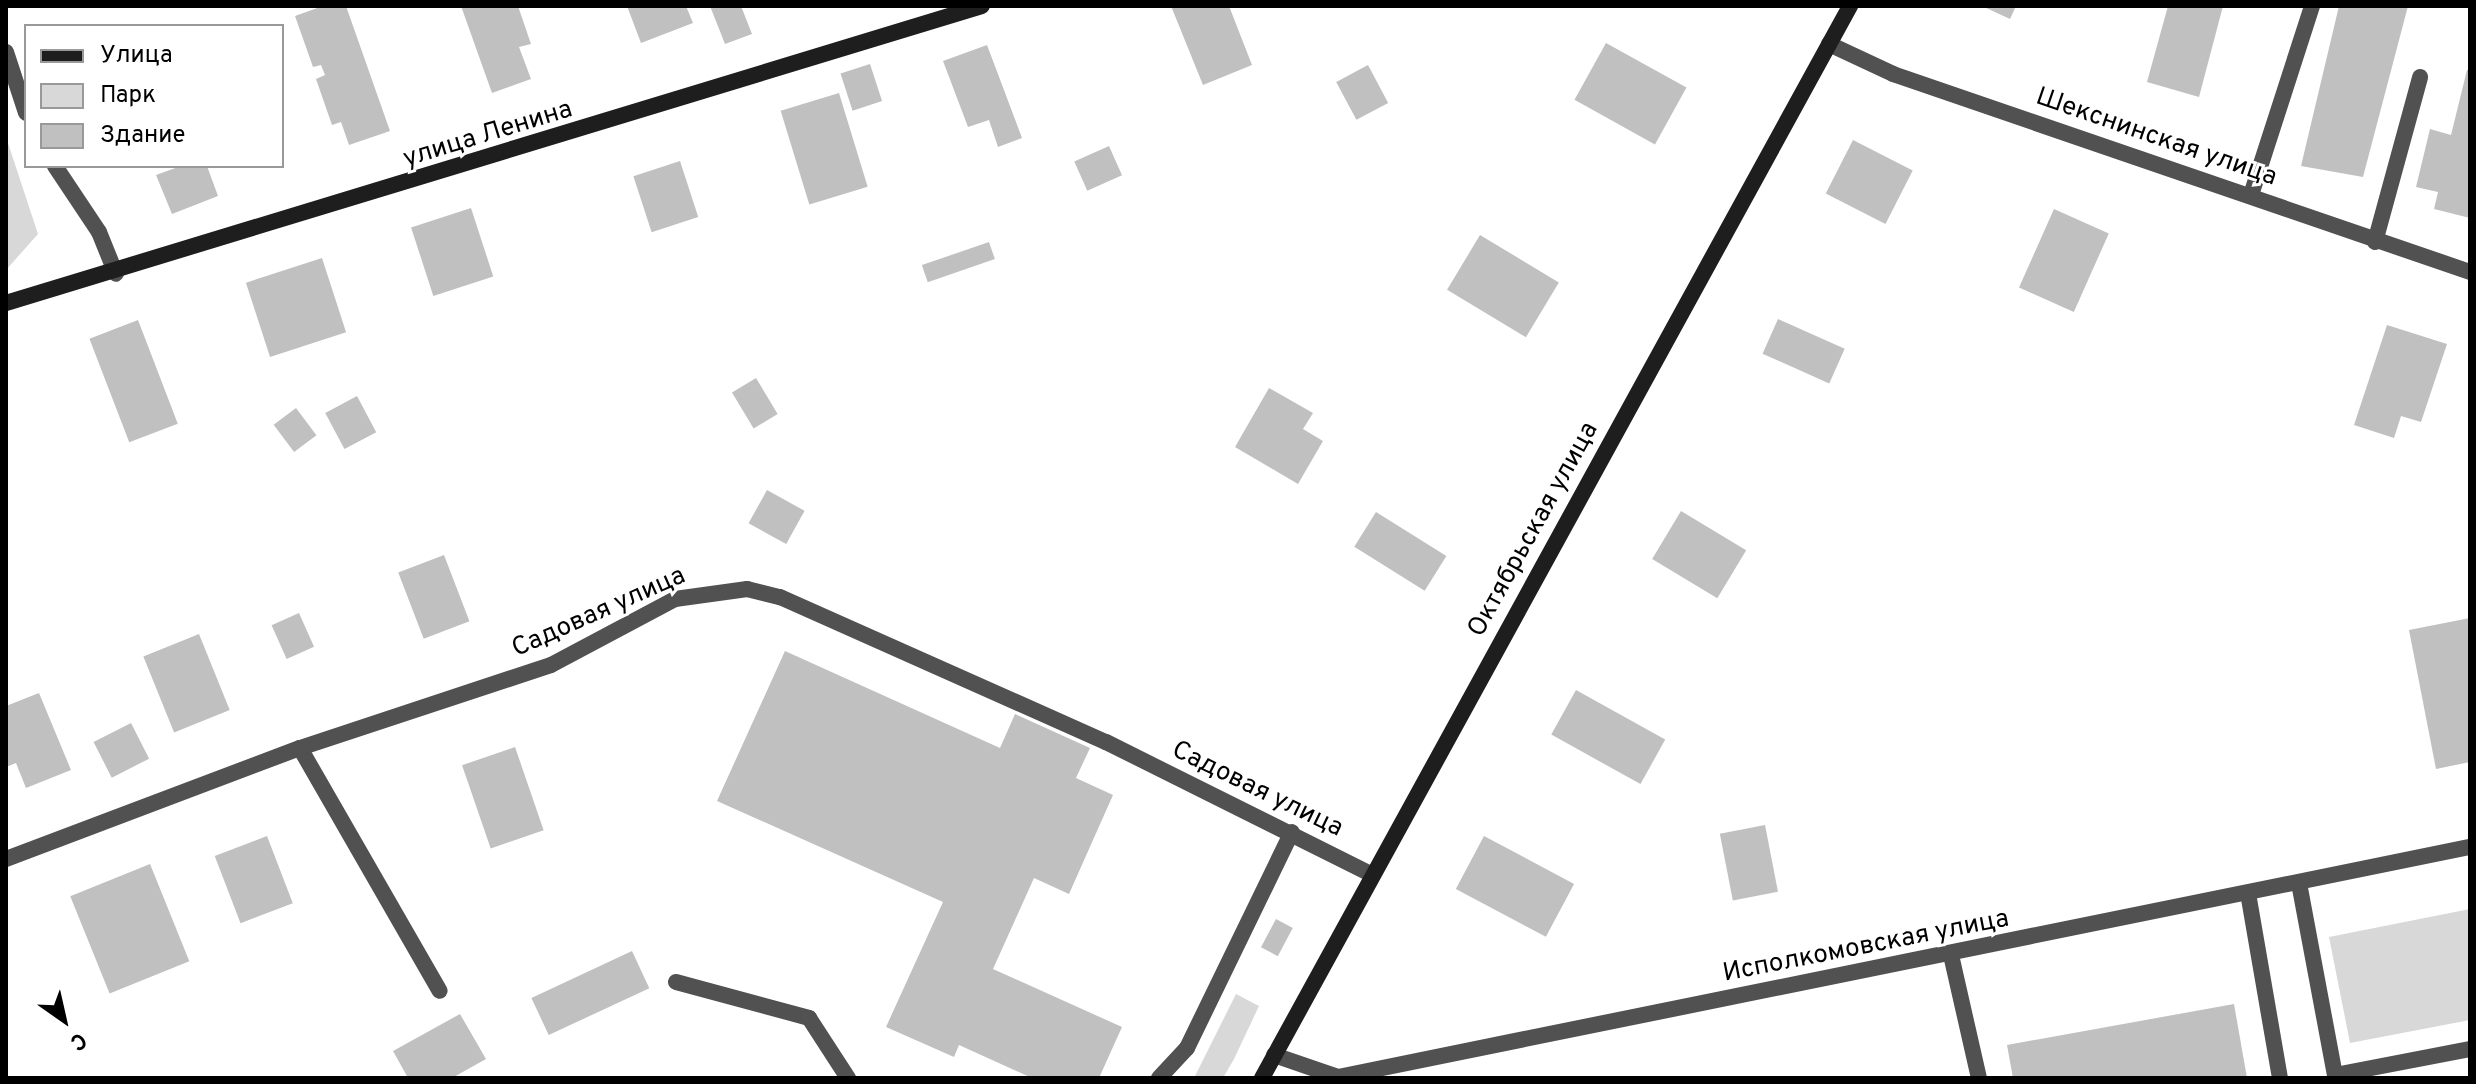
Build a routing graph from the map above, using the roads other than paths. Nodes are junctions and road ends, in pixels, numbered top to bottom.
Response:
1 (982, 6) edge
2 (1850, 6) edge
3 (2312, 6) edge
4 (1829, 44) junction
5 (6, 52) edge
6 (2420, 77) dead end
7 (24, 107) edge
8 (56, 168) edge
9 (2251, 195) junction
10 (2375, 242) junction
11 (2470, 272) edge
12 (116, 274) junction
13 (6, 303) edge
14 (300, 748) junction
15 (1292, 832) junction
16 (2470, 847) edge
17 (6, 859) edge
18 (1371, 874) junction
19 (2299, 883) junction
20 (2248, 893) junction
21 (1951, 955) junction
22 (676, 982) dead end
23 (440, 991) dead end
24 (2470, 1049) edge
25 (1274, 1055) junction
26 (848, 1078) edge
27 (1159, 1078) edge
28 (1262, 1078) edge
29 (1979, 1078) edge
30 (2280, 1078) edge

1 - 12 street, улица Ленина
2 - 4 street, Октябрьская улица
3 - 9 street
4 - 9 street, Шекснинская улица
4 - 18 street, Октябрьская улица
5 - 7 street
6 - 10 street
8 - 12 street
9 - 10 street, Шекснинская улица
10 - 11 street, Шекснинская улица
12 - 13 street, улица Ленина
14 - 15 street, Садовая улица
14 - 17 street, Садовая улица
14 - 23 street
15 - 18 street, Садовая улица
15 - 27 street
16 - 19 street, Исполкомовская улица
18 - 25 street, Октябрьская улица
19 - 20 street, Исполкомовская улица
19 - 24 street
20 - 21 street, Исполкомовская улица
20 - 30 street
21 - 25 street, Исполкомовская улица
21 - 29 street
22 - 26 street
25 - 28 street, Октябрьская улица

